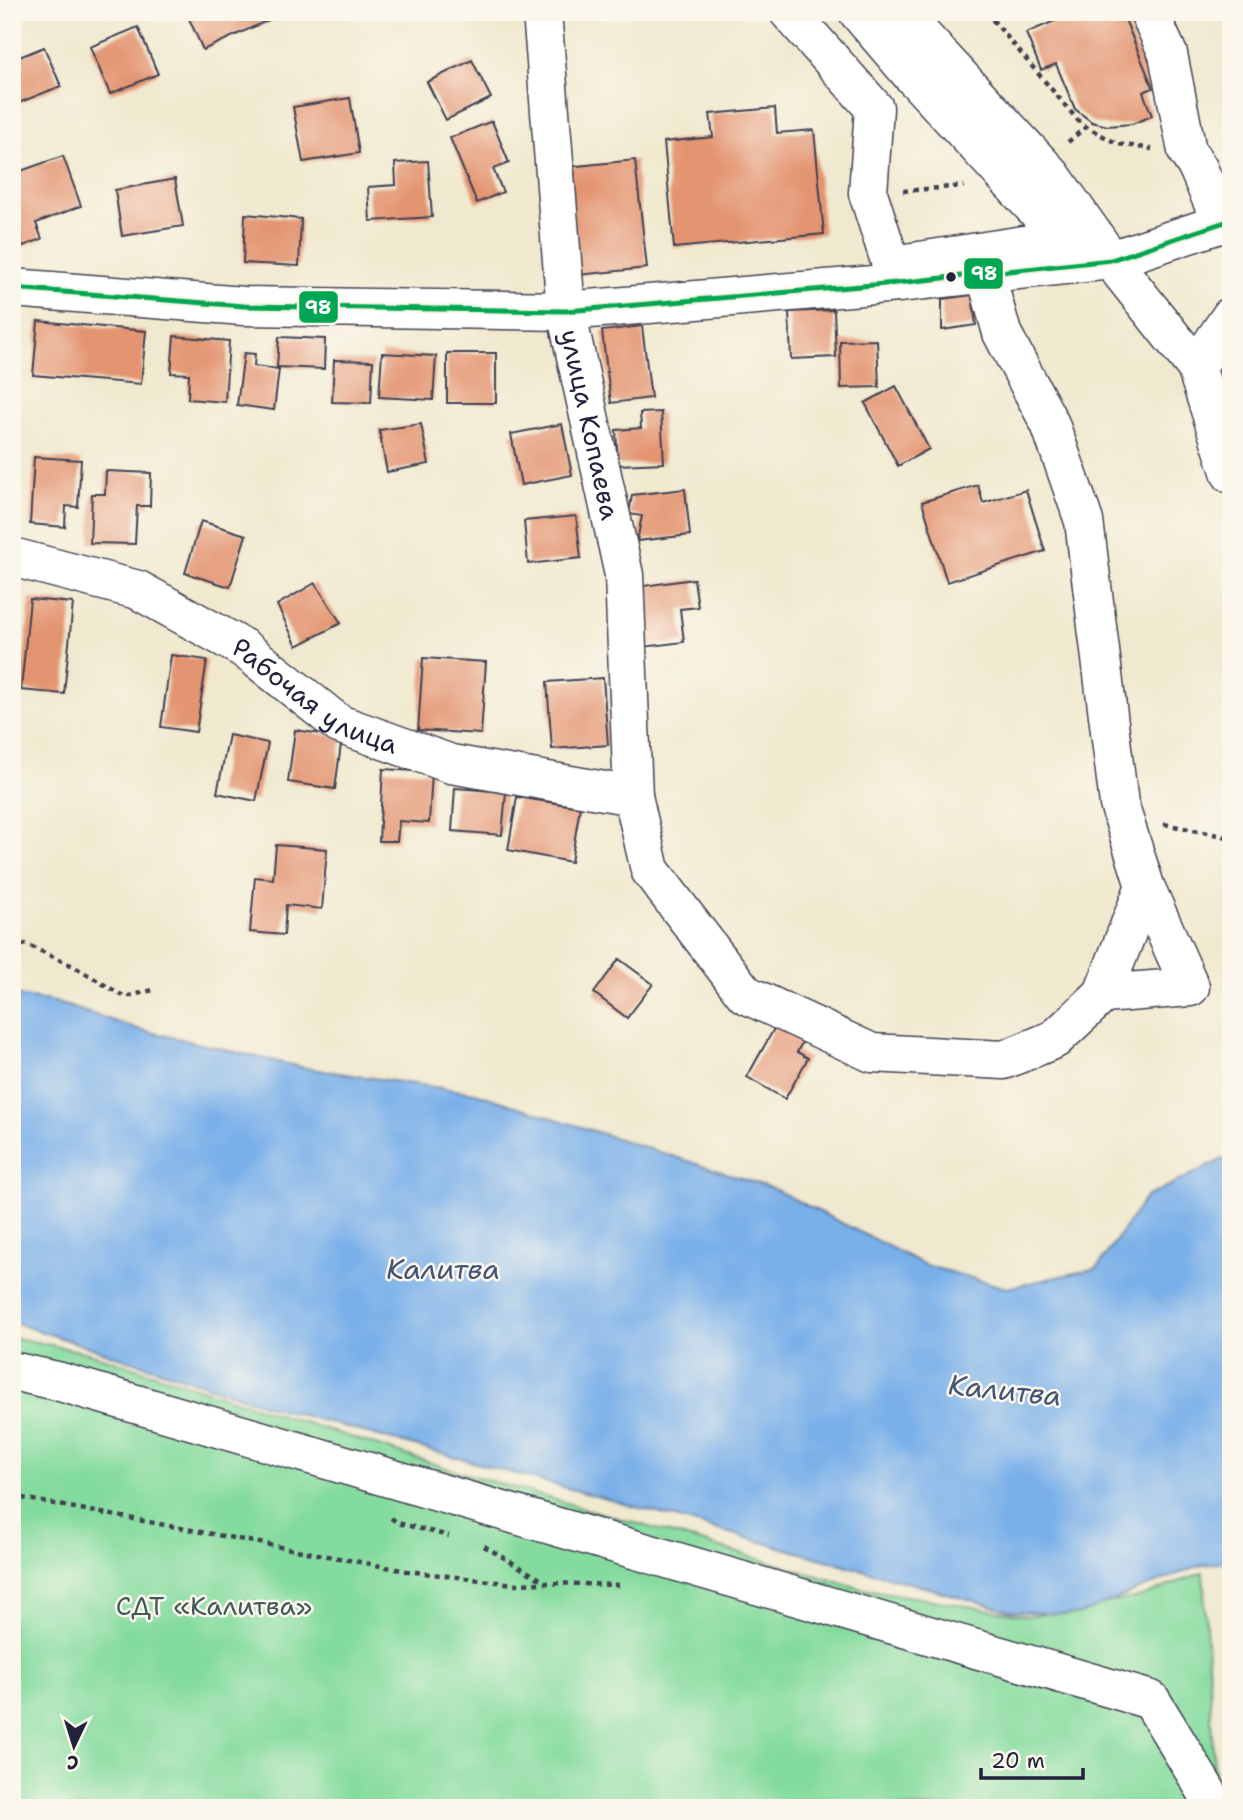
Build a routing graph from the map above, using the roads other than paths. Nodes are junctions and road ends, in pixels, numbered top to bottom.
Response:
1 (542, 12) edge
2 (789, 12) edge
3 (858, 12) edge
4 (900, 12) edge
5 (1149, 12) edge
6 (923, 62) junction
7 (874, 108) junction
8 (1026, 174) junction
9 (1226, 222) edge
10 (1062, 252) junction
11 (1111, 260) junction
12 (985, 272) junction
13 (895, 274) junction
14 (12, 288) edge
15 (566, 311) junction
16 (1231, 316) edge
17 (1196, 367) junction
18 (1231, 474) edge
19 (12, 557) edge
20 (633, 796) junction
21 (1145, 886) junction
22 (1103, 994) junction
23 (12, 1371) edge
24 (1200, 1808) edge
25 (1217, 1808) edge

1 - 15 street, улица Копаева
2 - 7 street
3 - 6 street
4 - 6 street
5 - 9 street
6 - 7 street
6 - 8 street
7 - 13 street
8 - 10 street
8 - 11 street
9 - 11 street
10 - 11 street
10 - 12 street
10 - 13 street
11 - 17 street
12 - 13 street
12 - 21 street
13 - 15 street
14 - 15 street
15 - 20 street, улица Копаева
16 - 17 street
17 - 18 street
19 - 20 street, Рабочая улица
20 - 22 street, улица Копаева
21 - 22 street
21 - 22 street
23 - 25 street
24 - 25 street

